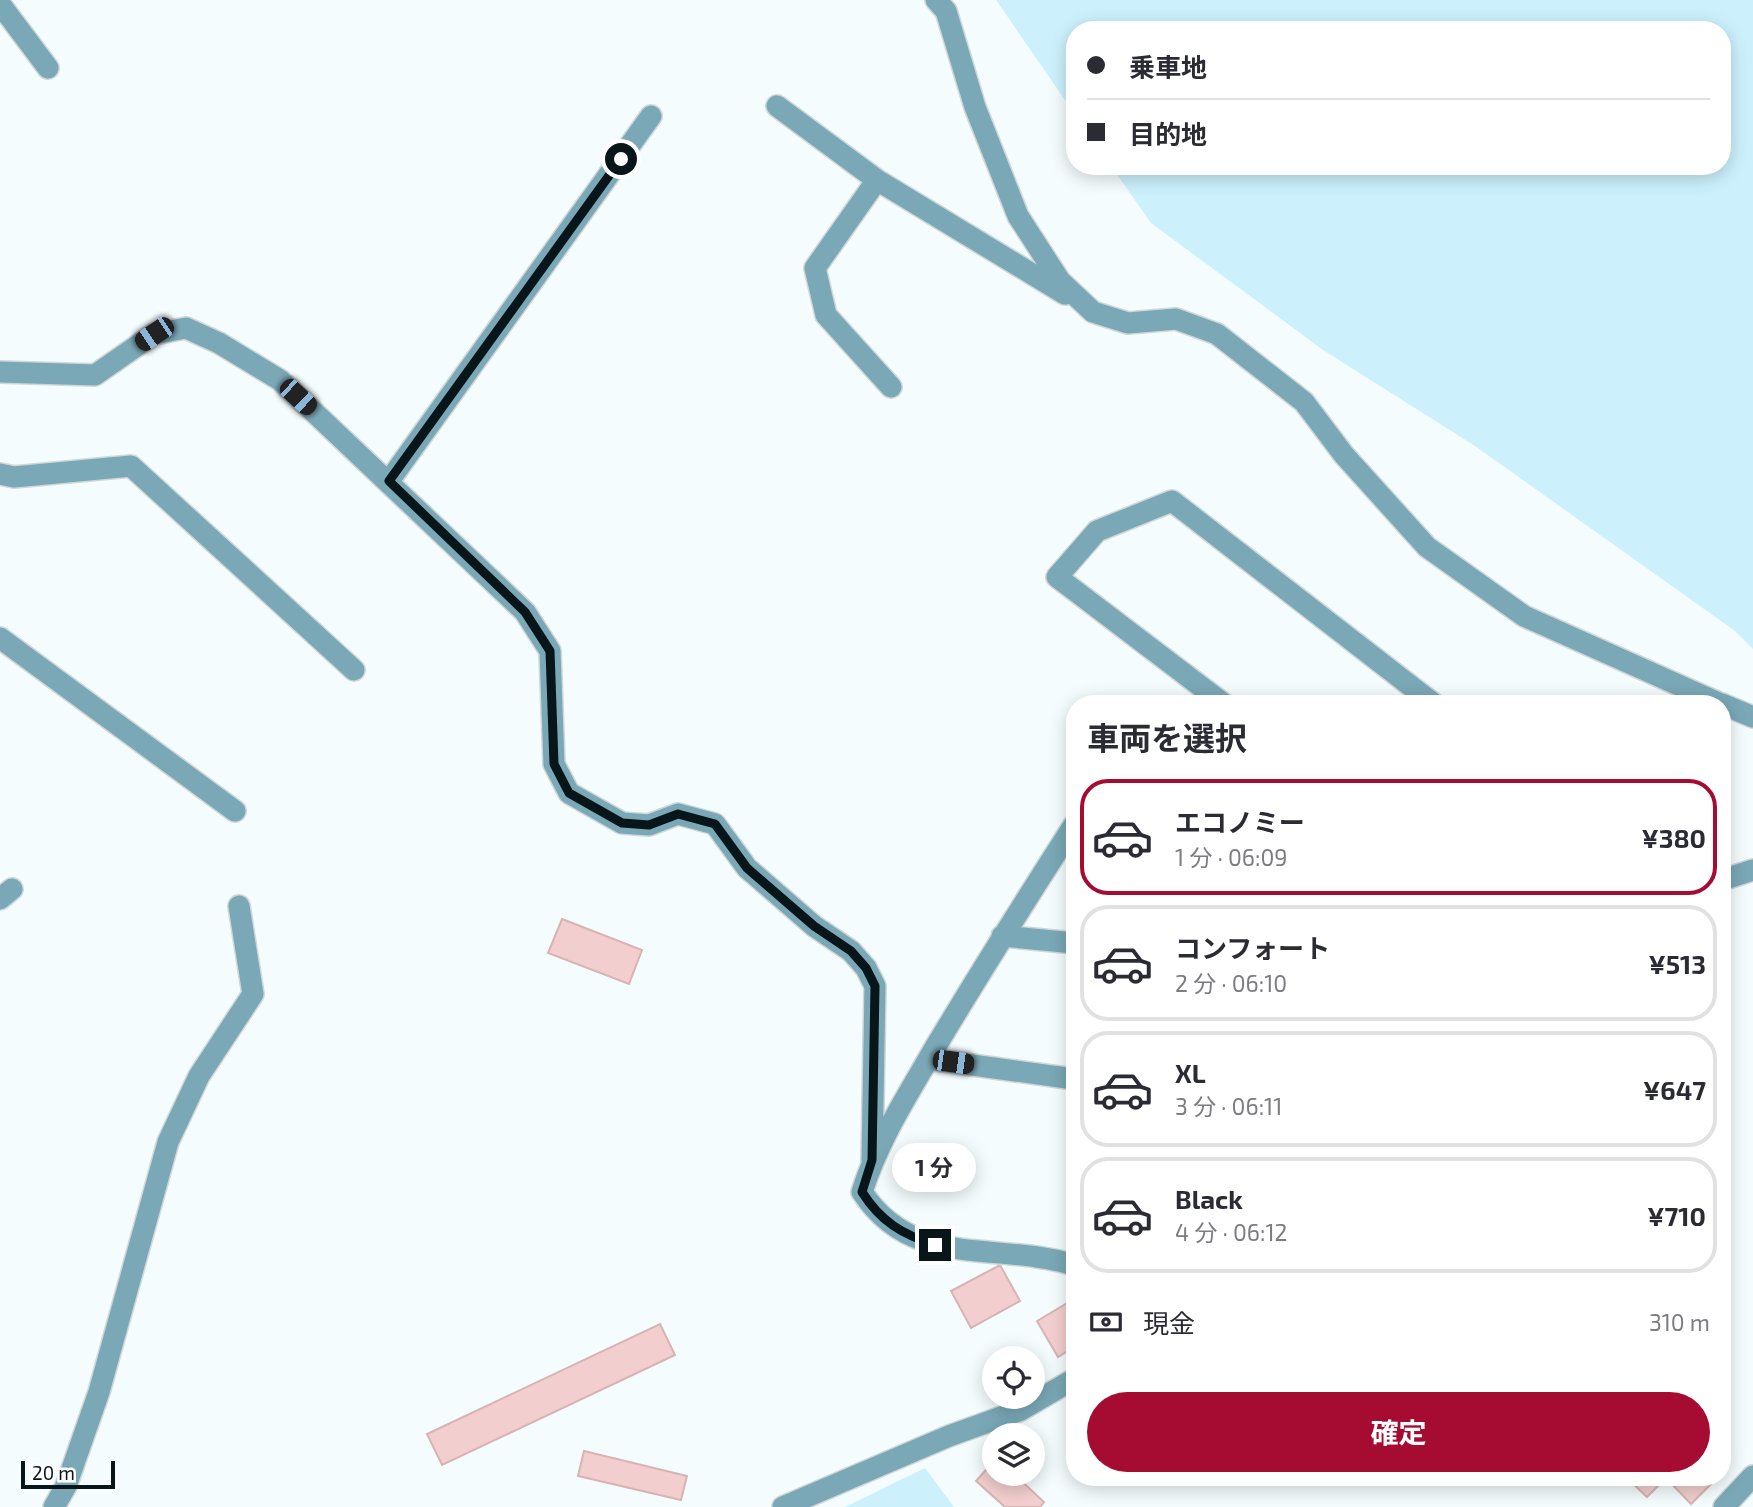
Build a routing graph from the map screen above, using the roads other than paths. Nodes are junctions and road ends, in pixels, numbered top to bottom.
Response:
1 (936, 0) edge
2 (0, 4) edge
3 (48, 68) dead end
4 (777, 106) dead end
5 (652, 116) dead end
6 (877, 180) junction
7 (1093, 312) junction
8 (0, 372) edge
9 (891, 387) dead end
10 (0, 474) edge
11 (389, 481) junction
12 (0, 638) edge
13 (354, 670) dead end
14 (1212, 695) edge
15 (1422, 695) edge
16 (1701, 695) edge
17 (1731, 708) edge
18 (1753, 717) edge
19 (235, 811) dead end
20 (1066, 837) edge
21 (1753, 870) edge
22 (1731, 877) edge
23 (239, 906) dead end
24 (1002, 936) junction
25 (1066, 942) edge
26 (929, 1059) junction
27 (1066, 1078) edge
28 (872, 1160) junction
29 (1066, 1262) edge
30 (1066, 1384) edge
31 (1753, 1476) edge
32 (54, 1507) edge
33 (783, 1507) edge
34 (1724, 1507) edge

1 - 7 street
2 - 3 street
4 - 6 street
5 - 11 street
6 - 7 street
6 - 9 street
7 - 16 street
8 - 11 street
10 - 13 street
11 - 28 street
12 - 19 street
14 - 15 street
17 - 18 street
20 - 24 street
21 - 22 street
23 - 32 street
24 - 25 street
24 - 26 street
26 - 27 street
26 - 28 street
28 - 29 street
30 - 33 street
31 - 34 street

